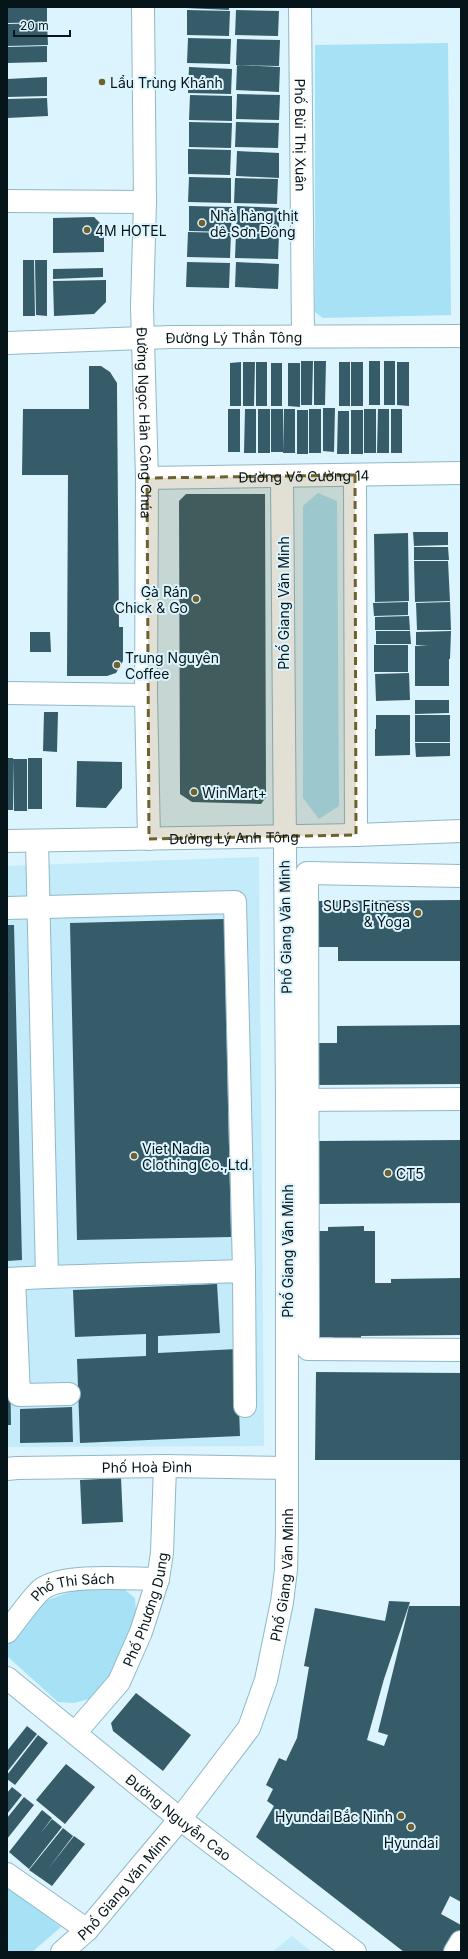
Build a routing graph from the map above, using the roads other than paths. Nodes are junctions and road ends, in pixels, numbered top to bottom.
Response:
1 (143, 7) edge
2 (300, 7) edge
3 (7, 201) edge
4 (145, 202) junction
5 (303, 336) junction
6 (461, 336) edge
7 (143, 338) junction
8 (7, 343) edge
9 (461, 474) edge
10 (355, 475) junction
11 (282, 477) junction
12 (147, 478) junction
13 (7, 693) edge
14 (146, 695) junction
15 (461, 831) edge
16 (356, 835) junction
17 (284, 836) junction
18 (149, 839) junction
19 (7, 841) edge
20 (37, 841) junction
21 (461, 876) edge
22 (38, 907) junction
23 (7, 908) edge
24 (461, 1099) edge
25 (297, 1100) junction
26 (244, 1271) junction
27 (47, 1277) junction
28 (10, 1279) edge
29 (461, 1350) edge
30 (70, 1394) dead end
31 (245, 1406) dead end
32 (165, 1466) junction
33 (287, 1468) junction
34 (7, 1469) edge
35 (158, 1579) junction
36 (7, 1632) edge
37 (7, 1678) edge
38 (75, 1733) junction
39 (180, 1819) junction
40 (7, 1874) edge
41 (86, 1930) junction
42 (461, 1942) edge
43 (62, 1952) edge
44 (355, 1952) edge
45 (455, 1952) edge

1 - 4 street, Đường Ngọc Hân Công Chúa
2 - 5 street, Phố Bùi Thị Xuân
3 - 4 street
4 - 7 street, Đường Ngọc Hân Công Chúa
5 - 6 street, Đường Lý Thần Tông
5 - 7 street, Đường Lý Thần Tông
7 - 8 street, Đường Lý Thần Tông
7 - 12 street, Đường Ngọc Hân Công Chúa
9 - 10 street, Đường Võ Cường 14
10 - 11 street, Đường Võ Cường 14
10 - 16 street
11 - 12 street, Đường Võ Cường 14
11 - 17 street, Phố Giang Văn Minh
12 - 14 street, Đường Ngọc Hân Công Chúa
13 - 14 street
14 - 18 street, Đường Ngọc Hân Công Chúa
15 - 16 street, Đường Lý Anh Tông
16 - 17 street, Đường Lý Anh Tông
17 - 18 street, Đường Lý Anh Tông
17 - 25 street, Phố Giang Văn Minh
18 - 20 street, Đường Lý Anh Tông
19 - 20 street, Đường Lý Anh Tông
20 - 22 street
21 - 25 street
22 - 23 street
22 - 26 street
22 - 27 street
24 - 25 street
25 - 29 street
25 - 33 street, Phố Giang Văn Minh
26 - 27 street
26 - 31 street
27 - 28 street
28 - 30 street
32 - 33 street, Phố Hoà Đình
32 - 34 street, Phố Hoà Đình
32 - 35 street, Phố Phương Dung
33 - 39 street, Phố Giang Văn Minh
35 - 36 street, Phố Thi Sách
35 - 38 street, Phố Phương Dung
37 - 38 street, Đường Nguyễn Cao
38 - 39 street, Đường Nguyễn Cao
39 - 41 street, Phố Giang Văn Minh
39 - 44 street, Đường Nguyễn Cao
40 - 41 street
41 - 43 street, Phố Giang Văn Minh
42 - 45 street

